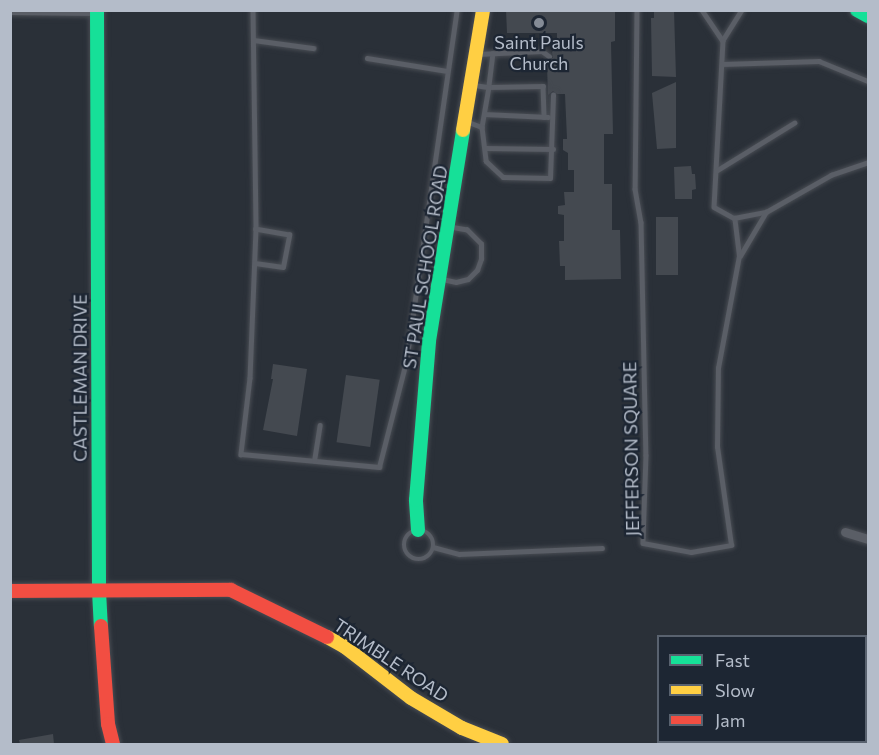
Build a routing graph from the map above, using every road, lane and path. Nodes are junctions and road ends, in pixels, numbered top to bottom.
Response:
1 (253, 10) edge
2 (457, 10) edge
3 (483, 10) edge
4 (637, 10) edge
5 (702, 10) edge
6 (742, 10) edge
7 (858, 10) edge
8 (10, 12) edge
9 (97, 12) edge
10 (868, 16) edge
11 (254, 40) junction
12 (723, 41) junction
13 (313, 48) dead end
14 (493, 53) junction
15 (476, 54) junction
16 (549, 56) dead end
17 (367, 58) dead end
18 (722, 64) junction
19 (447, 71) junction
20 (868, 81) edge
21 (471, 85) junction
22 (489, 87) junction
23 (553, 94) dead end
24 (484, 114) junction
25 (544, 117) junction
26 (552, 117) junction
27 (466, 122) junction
28 (794, 123) dead end
29 (482, 127) junction
30 (485, 148) junction
31 (553, 149) junction
32 (868, 162) edge
33 (716, 171) junction
34 (766, 212) junction
35 (734, 218) junction
36 (448, 227) junction
37 (256, 229) junction
38 (739, 256) junction
39 (255, 263) junction
40 (440, 279) junction
41 (320, 425) dead end
42 (314, 461) junction
43 (418, 530) junction
44 (845, 532) dead end
45 (868, 539) edge
46 (433, 547) junction
47 (602, 548) dead end
48 (10, 591) edge
49 (99, 591) junction
50 (113, 744) edge
51 (502, 744) edge

1 - 11 lane
2 - 19 lane
3 - 15 street, ST PAUL SCHOOL ROAD
4 - 38 lane, JEFFERSON SQUARE
5 - 12 lane
6 - 12 lane
7 - 10 street
8 - 9 lane
9 - 49 street, CASTLEMAN DRIVE
11 - 13 lane
11 - 37 lane
12 - 18 lane
14 - 15 lane
14 - 16 lane
14 - 22 lane
15 - 21 street, ST PAUL SCHOOL ROAD
17 - 19 lane
18 - 20 lane
18 - 33 lane
19 - 42 lane
21 - 22 lane
21 - 27 street, ST PAUL SCHOOL ROAD
22 - 24 lane
22 - 25 lane
23 - 26 lane
24 - 25 lane
24 - 29 lane
25 - 26 lane
26 - 31 lane
27 - 29 lane
27 - 36 street, ST PAUL SCHOOL ROAD
28 - 33 lane
29 - 30 lane
30 - 31 lane
30 - 31 lane
32 - 34 lane, JEFFERSON SQUARE
33 - 35 lane
34 - 35 lane, JEFFERSON SQUARE
34 - 38 lane, JEFFERSON SQUARE
35 - 38 lane, JEFFERSON SQUARE
36 - 40 street, ST PAUL SCHOOL ROAD
36 - 40 lane
37 - 39 lane
37 - 39 lane
39 - 42 lane
40 - 43 street, ST PAUL SCHOOL ROAD
41 - 42 lane
43 - 46 lane
43 - 46 lane
44 - 45 street
46 - 47 lane
48 - 49 street, TRIMBLE ROAD
49 - 50 street, CASTLEMAN DRIVE
49 - 51 street, TRIMBLE ROAD

